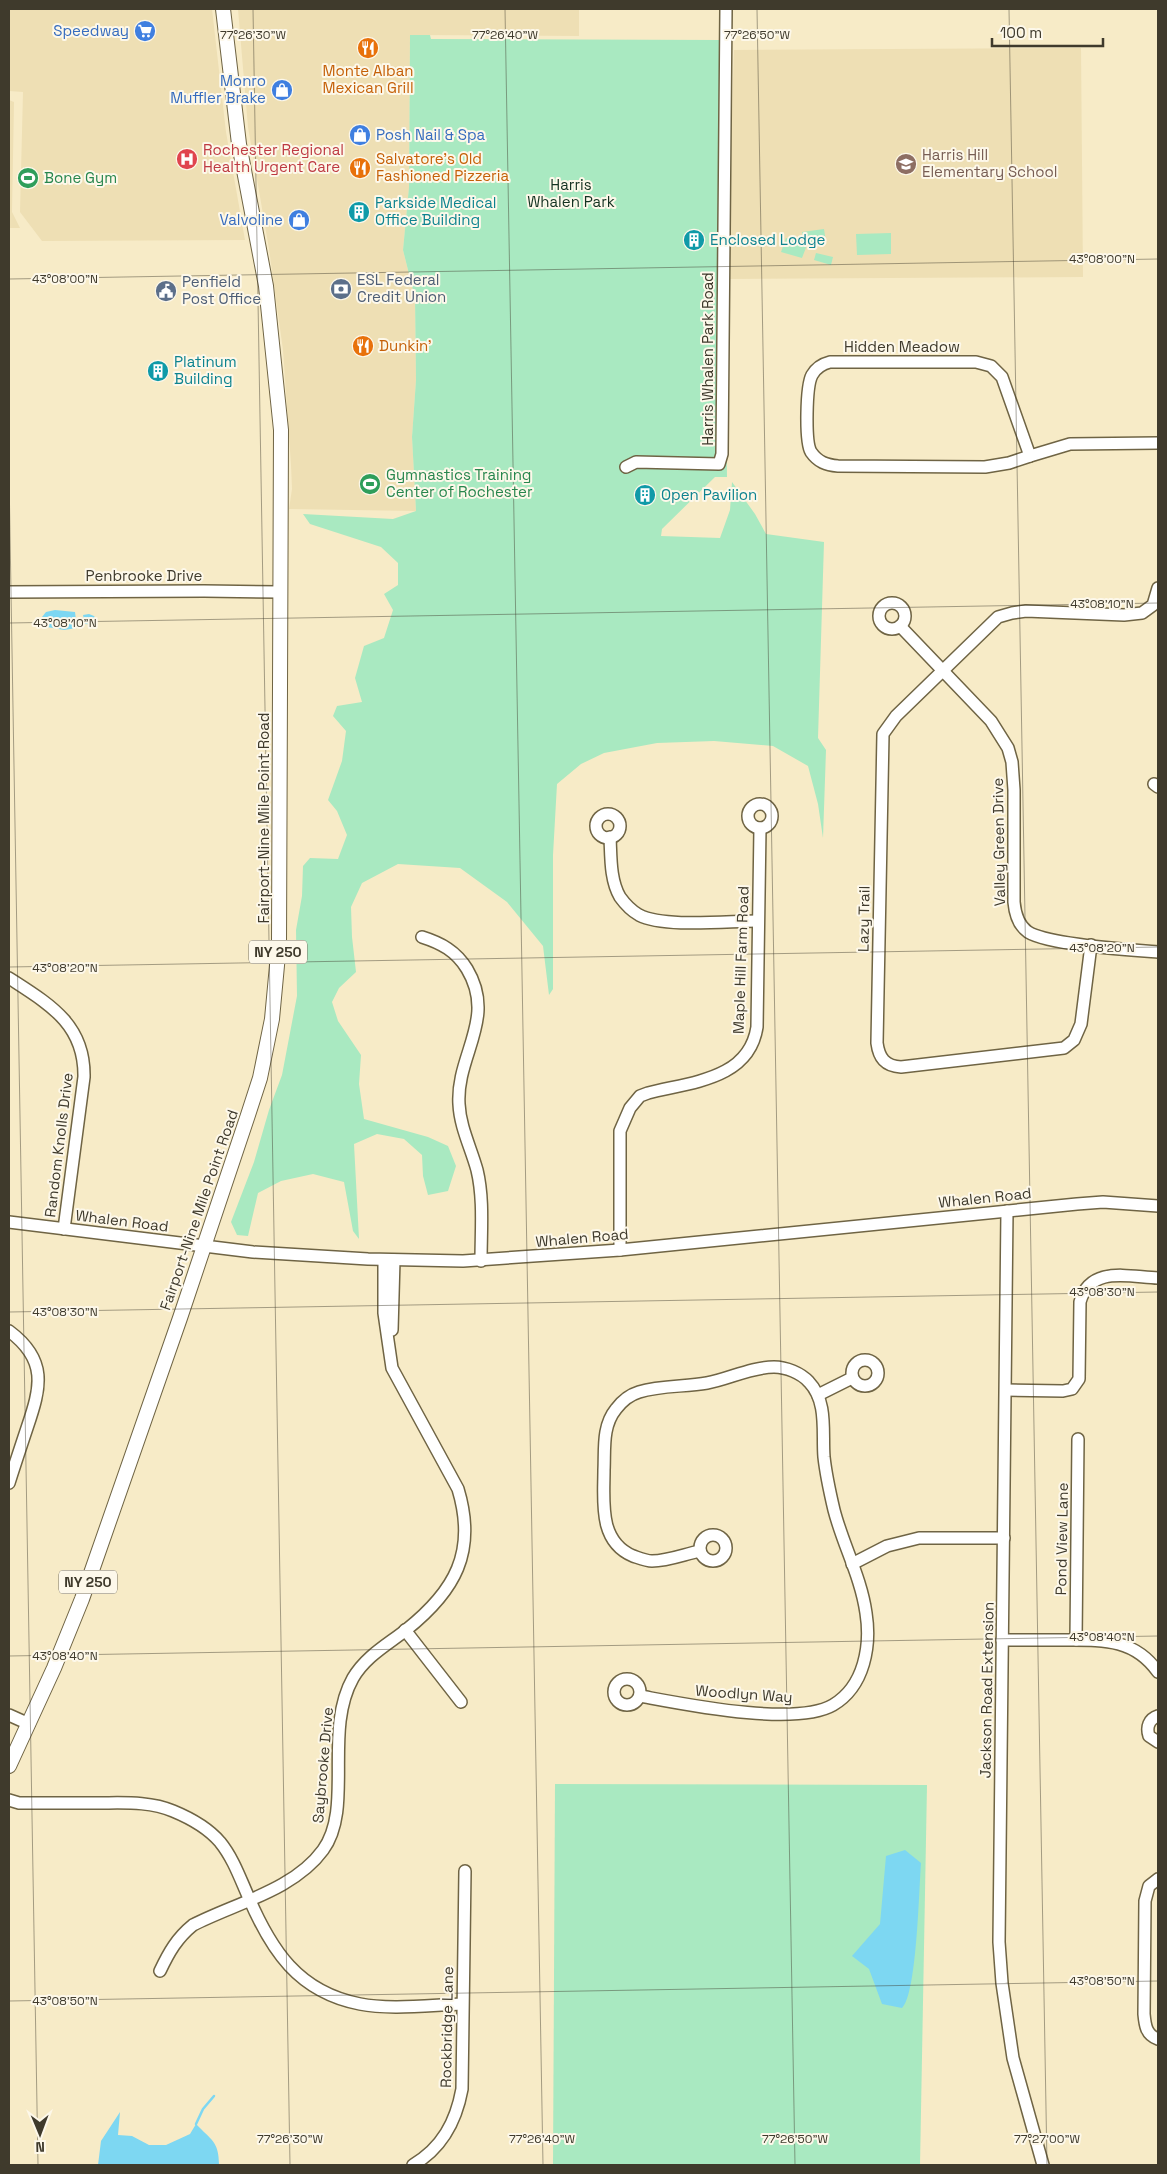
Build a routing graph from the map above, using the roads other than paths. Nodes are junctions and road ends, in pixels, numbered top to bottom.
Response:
1 (223, 9) edge
2 (726, 9) edge
3 (1158, 443) edge
4 (1030, 456) junction
5 (626, 467) dead end
6 (1158, 588) edge
7 (9, 592) edge
8 (280, 592) junction
9 (900, 626) dead end
10 (942, 670) junction
11 (760, 828) dead end
12 (610, 837) dead end
13 (757, 921) junction
14 (422, 937) dead end
15 (1091, 945) junction
16 (1158, 952) edge
17 (9, 978) edge
18 (1158, 1206) edge
19 (1007, 1211) junction
20 (9, 1222) edge
21 (64, 1229) junction
22 (204, 1246) junction
23 (620, 1250) junction
24 (389, 1260) junction
25 (481, 1261) junction
26 (1158, 1278) edge
27 (9, 1331) edge
28 (852, 1378) dead end
29 (1006, 1390) junction
30 (818, 1395) junction
31 (1078, 1439) dead end
32 (9, 1483) edge
33 (1004, 1538) junction
34 (700, 1551) dead end
35 (852, 1564) junction
36 (405, 1630) junction
37 (1002, 1640) junction
38 (1076, 1640) junction
39 (1158, 1672) edge
40 (640, 1696) dead end
41 (461, 1702) dead end
42 (9, 1715) edge
43 (1158, 1716) edge
44 (29, 1724) junction
45 (1158, 1742) edge
46 (9, 1766) edge
47 (9, 1800) edge
48 (465, 1871) dead end
49 (1158, 1879) edge
50 (249, 1899) junction
51 (160, 1970) dead end
52 (462, 2004) junction
53 (1158, 2039) edge
54 (413, 2165) edge
55 (1043, 2165) edge

1 - 8 main road, Fairport-Nine Mile Point Road / NY 250
2 - 5 street, Harris Whalen Park Road
3 - 4 street, Hidden Meadow
4 - 4 street, Hidden Meadow
6 - 10 street, Lazy Trail
7 - 8 street, Penbrooke Drive
8 - 22 main road, Fairport-Nine Mile Point Road / NY 250
9 - 10 street, Valley Green Drive
10 - 15 street, Valley Green Drive
10 - 15 street, Lazy Trail
11 - 13 street, Maple Hill Farm Road
12 - 13 street
13 - 23 street, Maple Hill Farm Road
14 - 25 street
15 - 16 street, Valley Green Drive
17 - 21 street, Random Knolls Drive
18 - 19 street, Whalen Road
19 - 23 street, Whalen Road
19 - 29 street, Jackson Road Extension
20 - 21 street, Whalen Road
21 - 22 street, Whalen Road
22 - 24 street, Whalen Road
22 - 44 main road, Fairport-Nine Mile Point Road / NY 250
23 - 25 street, Whalen Road
24 - 25 street, Whalen Road
24 - 36 street, Saybrooke Drive
26 - 29 street
27 - 32 street
28 - 30 street
29 - 33 street, Jackson Road Extension
30 - 34 street
30 - 35 street, Woodlyn Way
31 - 38 street, Pond View Lane
33 - 35 street
33 - 37 street, Jackson Road Extension
35 - 40 street, Woodlyn Way
36 - 41 street
36 - 50 street, Saybrooke Drive
37 - 38 street
37 - 55 street, Jackson Road Extension
38 - 39 street
42 - 44 street
43 - 45 street
44 - 46 main road, Fairport-Nine Mile Point Road / NY 250
47 - 50 street
48 - 52 street, Rockbridge Lane
49 - 53 street
50 - 51 street, Saybrooke Drive
50 - 52 street
52 - 54 street, Rockbridge Lane

